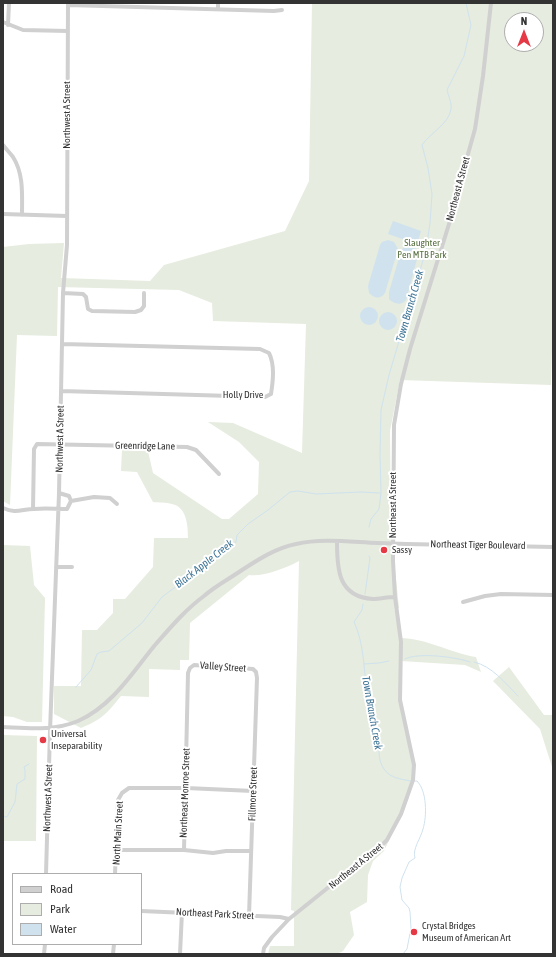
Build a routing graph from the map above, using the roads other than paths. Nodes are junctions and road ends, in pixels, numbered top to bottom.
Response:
1 (9, 3) edge
2 (218, 3) edge
3 (491, 3) edge
4 (68, 4) edge
5 (115, 5) edge
6 (218, 9) junction
7 (282, 10) dead end
8 (3, 22) edge
9 (8, 25) junction
10 (68, 31) junction
11 (3, 145) edge
12 (3, 214) edge
13 (22, 215) junction
14 (67, 216) junction
15 (63, 293) junction
16 (144, 293) dead end
17 (62, 344) junction
18 (61, 391) junction
19 (60, 445) junction
20 (219, 474) dead end
21 (59, 493) junction
22 (71, 501) junction
23 (117, 504) dead end
24 (3, 508) edge
25 (33, 509) junction
26 (58, 509) junction
27 (337, 542) junction
28 (553, 547) edge
29 (56, 567) junction
30 (72, 568) dead end
31 (553, 595) edge
32 (395, 597) junction
33 (463, 602) dead end
34 (190, 668) joint
35 (256, 672) joint
36 (3, 727) edge
37 (50, 728) junction
38 (186, 788) junction
39 (253, 791) junction
40 (116, 850) junction
41 (184, 850) junction
42 (251, 851) junction
43 (46, 873) edge
44 (115, 873) edge
45 (142, 911) edge
46 (182, 912) junction
47 (249, 916) junction
48 (289, 919) junction
49 (180, 954) edge
50 (263, 954) edge

1 - 9 street
2 - 6 street
3 - 32 street, Northeast A Street
4 - 5 street
4 - 10 street, Northwest A Street
5 - 6 street
6 - 7 street
8 - 9 street
9 - 10 street
10 - 14 street, Northwest A Street
11 - 13 street
12 - 13 street
13 - 14 street
14 - 15 street, Northwest A Street
15 - 16 street
15 - 17 street, Northwest A Street
17 - 18 street, Northwest A Street
17 - 18 street, Holly Drive
18 - 19 street, Northwest A Street
19 - 20 street, Greenridge Lane
19 - 21 street, Northwest A Street
19 - 25 street, Greenridge Lane
21 - 22 street
21 - 26 street, Northwest A Street
22 - 23 street
22 - 26 street
24 - 25 street
25 - 26 street
26 - 29 street, Northwest A Street
27 - 28 street, Northeast Tiger Boulevard, bridge
27 - 32 street
27 - 37 street, Northeast Tiger Boulevard
29 - 30 street
29 - 37 street, Northwest A Street
31 - 33 street
32 - 48 street, Northeast A Street
34 - 35 street, Valley Street
34 - 38 street, Northeast Monroe Street
35 - 39 street, Fillmore Street
36 - 37 street, Northeast Tiger Boulevard
37 - 43 street, Northwest A Street
38 - 39 street
38 - 40 street, North Main Street
38 - 41 street, Northeast Monroe Street
39 - 42 street, Fillmore Street
40 - 41 street, Northeast Monroe Street
40 - 44 street, North Main Street
41 - 42 street
42 - 47 street, Fillmore Street
45 - 46 street, Northeast Park Street
46 - 47 street, Northeast Park Street
46 - 49 street
47 - 48 street, Northeast Park Street
48 - 50 street, Northeast A Street

